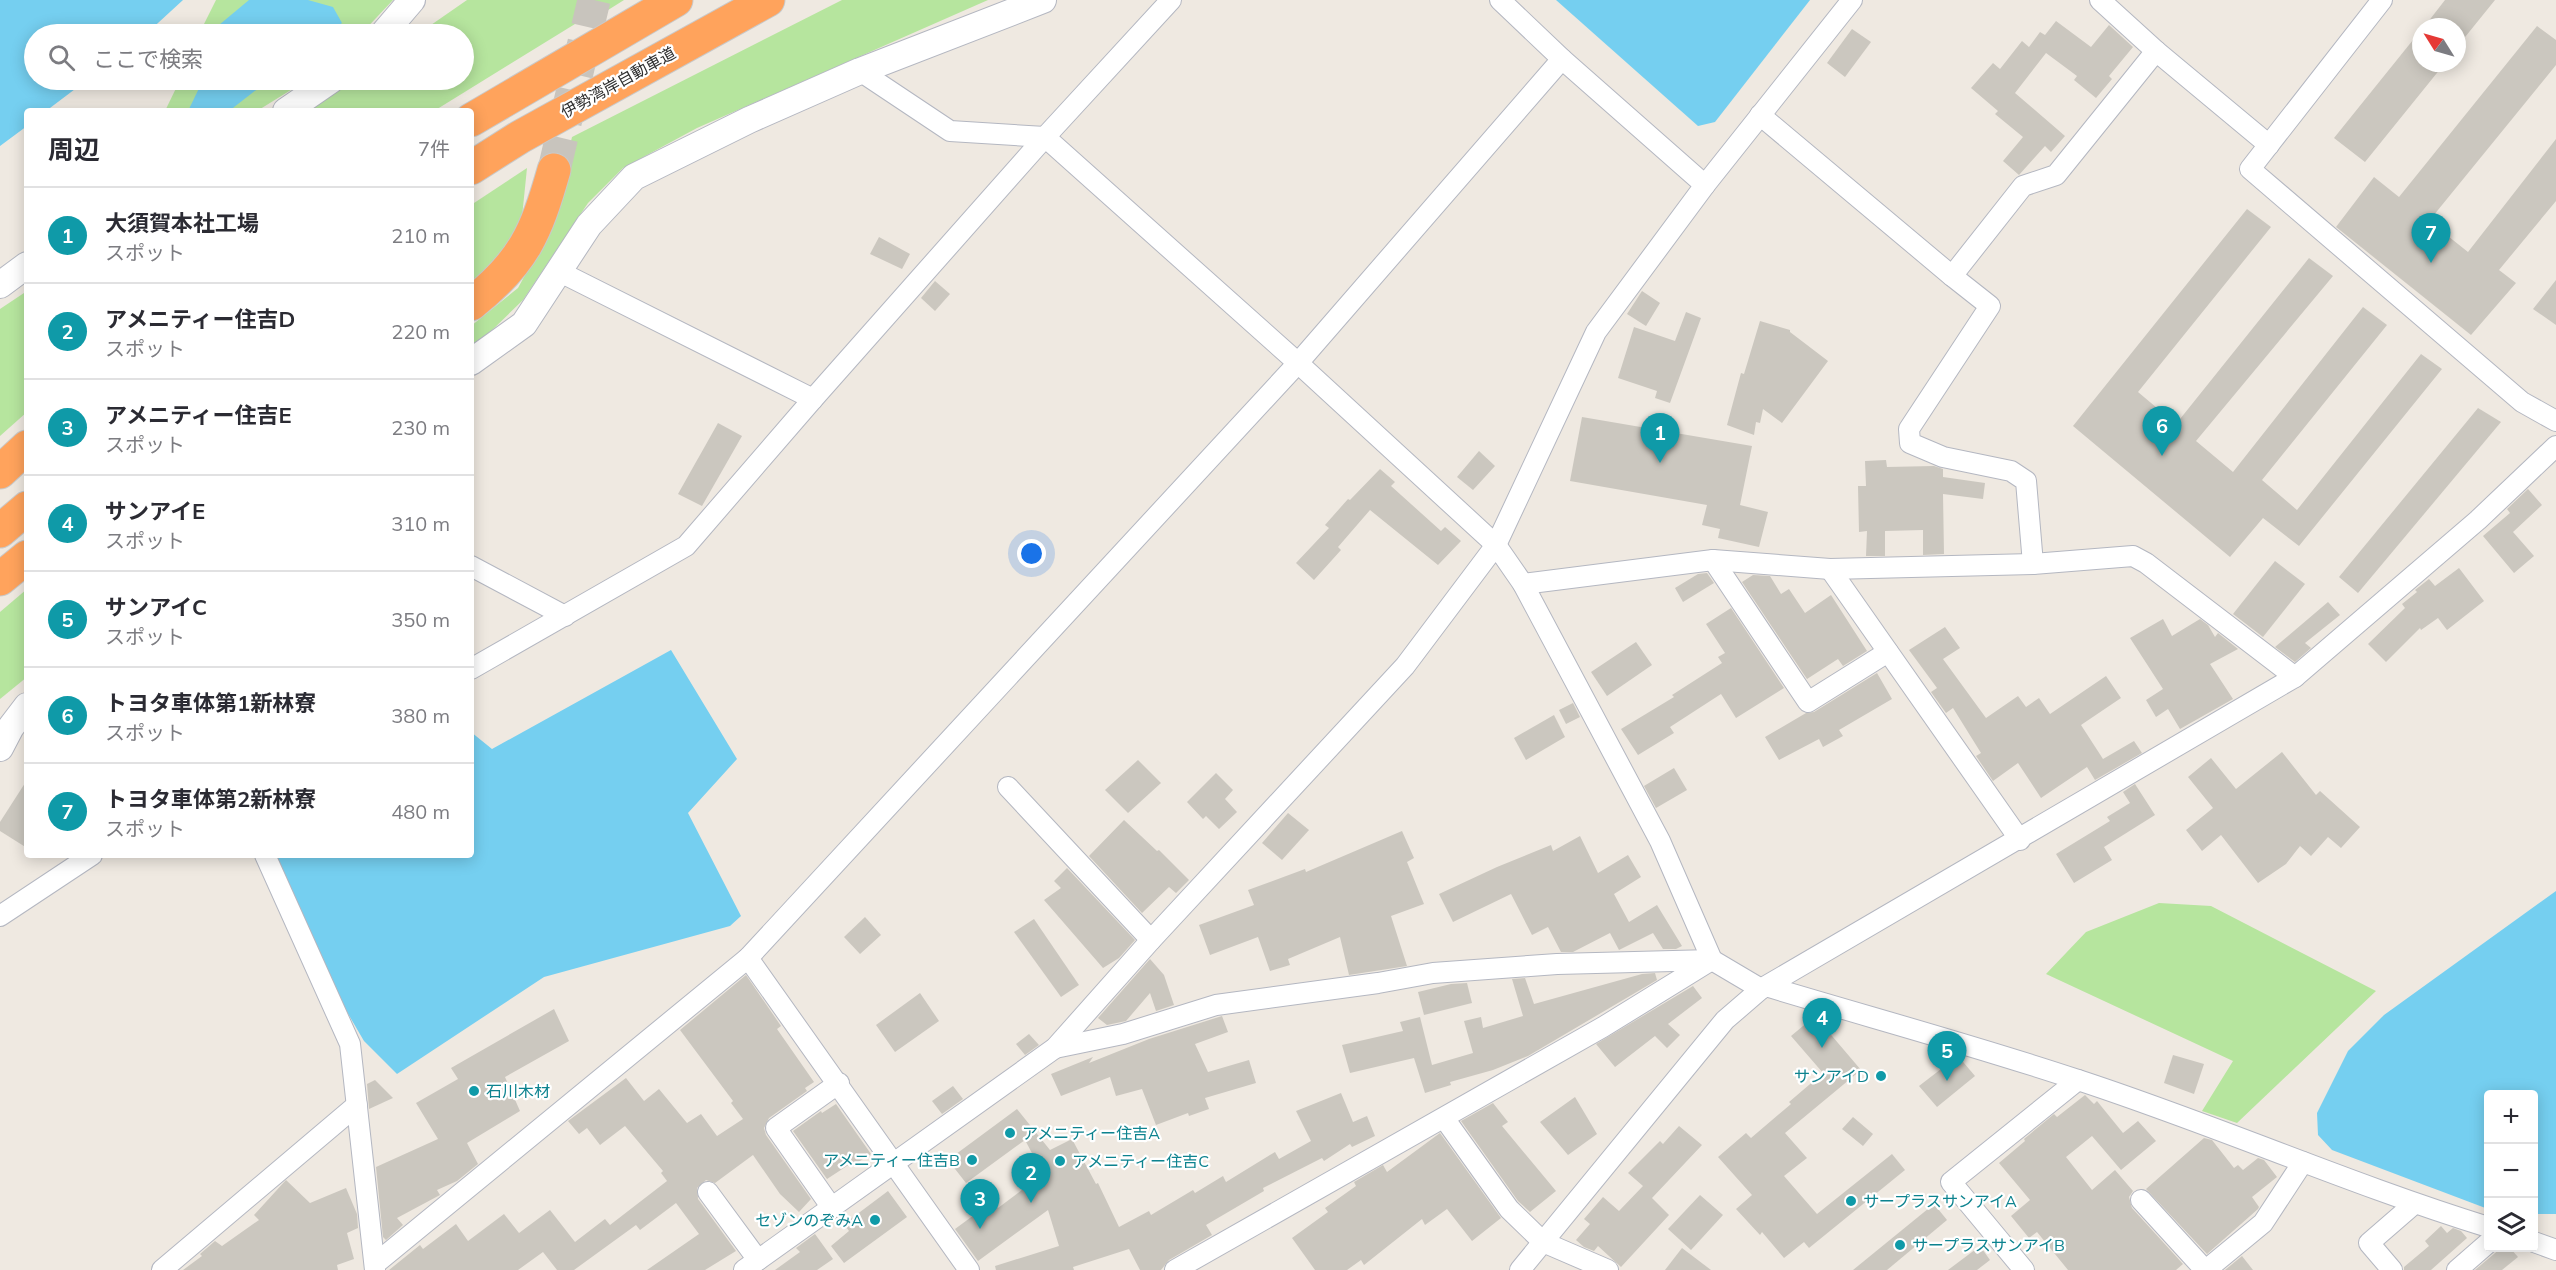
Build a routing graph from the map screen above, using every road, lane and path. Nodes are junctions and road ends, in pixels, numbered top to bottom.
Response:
1 (412, 0) edge
2 (676, 0) edge
3 (768, 0) edge
4 (1043, 0) edge
5 (1171, 0) edge
6 (1500, 0) edge
7 (1852, 0) edge
8 (2100, 0) edge
9 (2382, 0) edge
10 (392, 24) edge
11 (2156, 51) junction
12 (1562, 59) junction
13 (860, 71) junction
14 (316, 90) edge
15 (290, 108) edge
16 (1760, 115) junction
17 (474, 118) edge
18 (1045, 137) junction
19 (2269, 145) junction
20 (474, 166) edge
21 (554, 170) tunnel mouth
22 (1705, 185) junction
23 (24, 267) edge
24 (560, 272) junction
25 (1952, 276) junction
26 (0, 285) edge
27 (474, 301) edge
28 (474, 360) edge
29 (1298, 363) junction
30 (813, 399) junction
31 (2556, 421) edge
32 (2556, 446) edge
33 (24, 450) edge
34 (0, 472) edge
35 (24, 511) edge
36 (0, 531) edge
37 (1496, 545) junction
38 (24, 559) edge
39 (1713, 560) junction
40 (2033, 564) junction
41 (474, 568) edge
42 (1830, 569) junction
43 (0, 579) edge
44 (1523, 584) junction
45 (566, 616) junction
46 (1888, 652) junction
47 (474, 667) edge
48 (2295, 677) junction
49 (24, 710) edge
50 (0, 748) edge
51 (1008, 787) dead end
52 (2020, 840) junction
53 (87, 858) edge
54 (266, 858) edge
55 (0, 916) edge
56 (1151, 940) junction
57 (748, 958) junction
58 (1712, 960) junction
59 (1765, 988) junction
60 (1055, 1048) junction
61 (2078, 1080) junction
62 (838, 1083) junction
63 (357, 1105) junction
64 (1444, 1118) junction
65 (2303, 1162) junction
66 (894, 1164) junction
67 (708, 1192) dead end
68 (2141, 1200) dead end
69 (2414, 1204) junction
70 (832, 1208) junction
71 (2484, 1226) edge
72 (1543, 1242) junction
73 (2538, 1243) edge
74 (2484, 1246) edge
75 (2556, 1250) edge
76 (751, 1265) edge
77 (170, 1267) edge
78 (375, 1267) edge
79 (969, 1270) edge
80 (1174, 1270) edge
81 (1520, 1270) edge
82 (1608, 1270) edge
83 (2024, 1270) edge
84 (2206, 1270) edge
85 (2392, 1270) edge
86 (2457, 1270) edge

1 - 10 street
2 - 17 highway
3 - 20 highway, 伊勢湾岸自動車道
4 - 13 street
5 - 18 street
6 - 12 street
7 - 16 street
8 - 11 street
9 - 19 street
11 - 19 street
11 - 25 street
12 - 22 street
12 - 29 street
13 - 18 street
13 - 24 street
14 - 15 street
16 - 22 street
16 - 25 street
18 - 29 street
18 - 30 street
19 - 31 street
21 - 27 highway
22 - 37 street
23 - 26 street
24 - 28 street
24 - 30 street
25 - 40 street
29 - 37 street
29 - 57 street
30 - 45 street
32 - 48 street
33 - 34 highway
35 - 36 highway
37 - 44 street
37 - 56 street
38 - 43 highway
39 - 42 street
39 - 44 street
39 - 46 street
40 - 42 street
40 - 48 street
41 - 45 street
42 - 46 street
44 - 58 street
45 - 47 street
46 - 52 street
48 - 52 street
49 - 50 street
51 - 56 street
52 - 59 street
53 - 55 street
54 - 63 street
56 - 60 street
57 - 62 street
57 - 78 street
58 - 59 street
58 - 60 street
58 - 64 street
59 - 61 street
59 - 72 street
60 - 66 street
61 - 65 street
61 - 83 street
62 - 66 street
62 - 70 street
63 - 77 street
63 - 78 street
64 - 72 street
64 - 80 street
65 - 69 street
65 - 84 street
66 - 70 street
66 - 79 street
67 - 76 street
68 - 84 street
69 - 71 street
69 - 85 street
70 - 76 street
72 - 81 street
72 - 82 street
73 - 75 street
74 - 86 street

